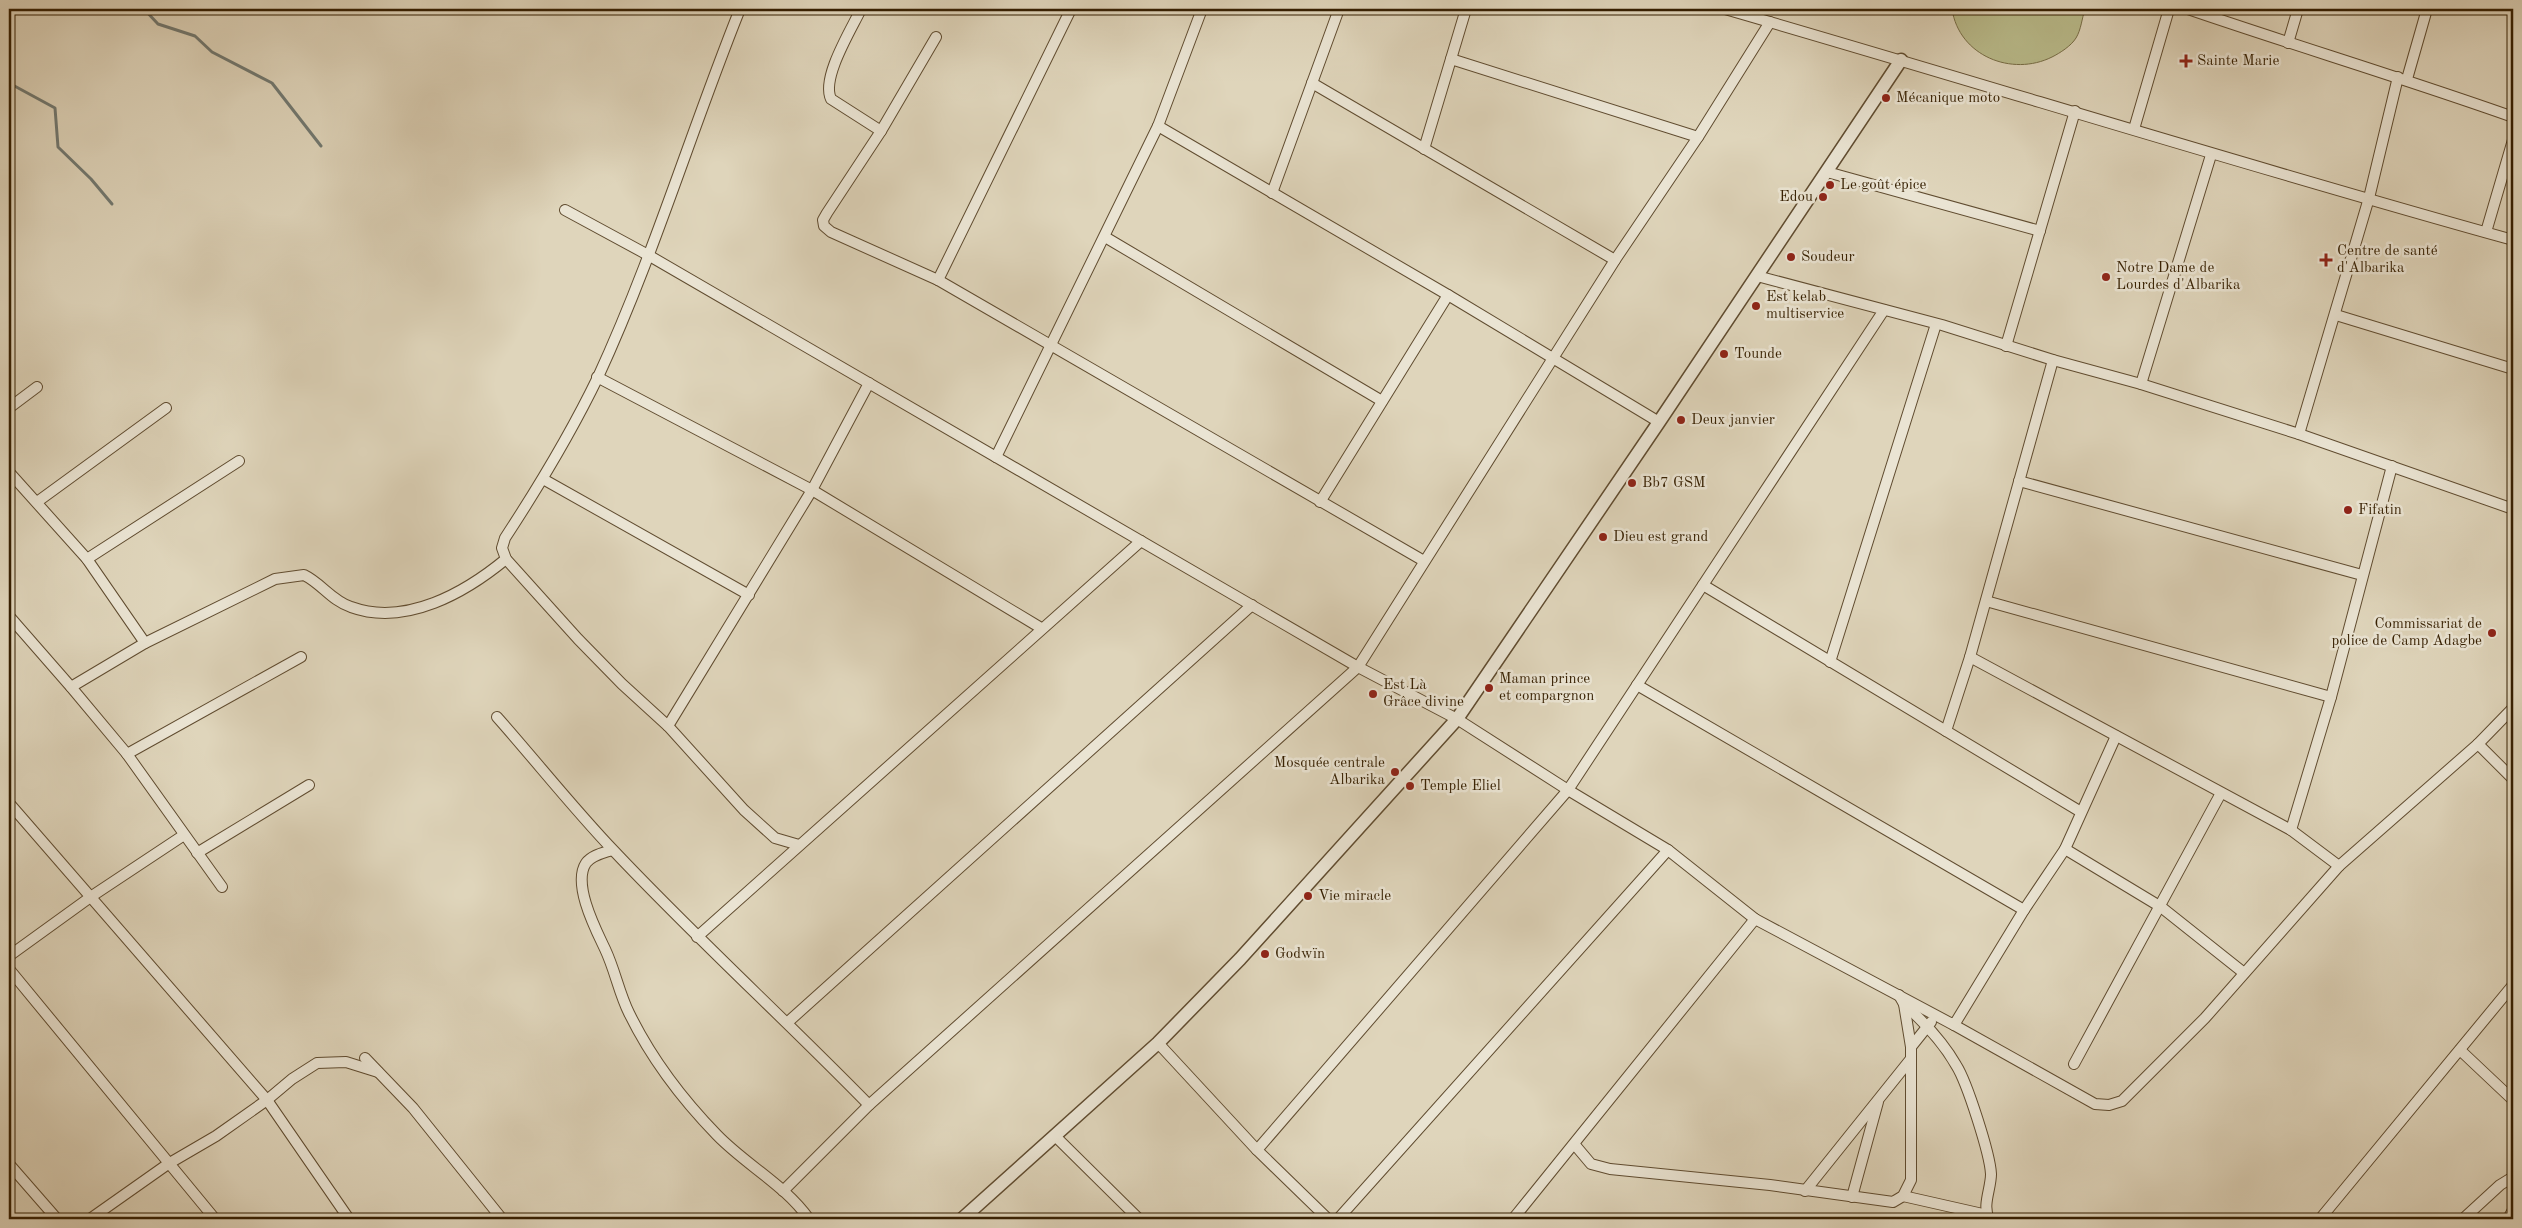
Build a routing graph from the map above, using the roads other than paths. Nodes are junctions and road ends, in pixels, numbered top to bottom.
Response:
1 (740, 9) edge
2 (861, 9) edge
3 (1071, 9) edge
4 (1202, 9) edge
5 (1339, 9) edge
6 (1466, 9) edge
7 (1725, 9) edge
8 (2169, 9) edge
9 (2188, 9) edge
10 (2298, 9) edge
11 (2427, 9) edge
12 (1770, 22) junction
13 (936, 36) dead end
14 (2288, 43) junction
15 (1451, 59) junction
16 (1901, 60) junction
17 (2403, 78) junction
18 (1312, 83) junction
19 (2075, 111) junction
20 (2513, 117) edge
21 (1158, 126) junction
22 (2134, 129) junction
23 (881, 131) junction
24 (1698, 137) junction
25 (2513, 140) edge
26 (1424, 149) junction
27 (2211, 155) junction
28 (1827, 172) junction
29 (1272, 193) junction
30 (2369, 198) junction
31 (566, 210) dead end
32 (2040, 231) junction
33 (2486, 232) junction
34 (1105, 237) junction
35 (2513, 240) edge
36 (648, 255) junction
37 (1615, 260) junction
38 (1757, 276) junction
39 (938, 280) junction
40 (1448, 295) junction
41 (1884, 310) junction
42 (2336, 315) junction
43 (1936, 324) junction
44 (1051, 346) junction
45 (2006, 346) junction
46 (1553, 358) junction
47 (2053, 360) junction
48 (2513, 369) edge
49 (597, 377) junction
50 (869, 383) junction
51 (2141, 384) junction
52 (37, 387) dead end
53 (1382, 401) junction
54 (9, 408) edge
55 (166, 408) dead end
56 (1659, 422) junction
57 (2299, 434) junction
58 (996, 457) junction
59 (239, 461) dead end
60 (2392, 466) junction
61 (9, 472) edge
62 (543, 478) junction
63 (2019, 482) junction
64 (812, 490) junction
65 (37, 502) junction
66 (1320, 502) junction
67 (2513, 509) edge
68 (1141, 541) junction
69 (87, 559) junction
70 (506, 559) junction
71 (1424, 562) junction
72 (2362, 575) junction
73 (1703, 585) junction
74 (749, 595) junction
75 (1986, 601) junction
76 (1252, 605) junction
77 (9, 616) edge
78 (1041, 628) junction
79 (145, 643) junction
80 (301, 657) dead end
81 (1970, 657) junction
82 (1830, 662) junction
83 (1358, 666) junction
84 (1637, 685) junction
85 (72, 687) junction
86 (2331, 697) junction
87 (2513, 708) edge
88 (497, 717) dead end
89 (1458, 719) junction
90 (668, 726) junction
91 (1946, 732) junction
92 (2116, 736) junction
93 (2478, 744) junction
94 (127, 754) junction
95 (2513, 779) edge
96 (309, 785) dead end
97 (1568, 790) junction
98 (2221, 792) junction
99 (9, 803) edge
100 (2081, 812) junction
101 (2291, 830) junction
102 (184, 835) junction
103 (799, 845) junction
104 (2066, 849) junction
105 (612, 850) junction
106 (1668, 850) junction
107 (197, 853) junction
108 (2339, 866) junction
109 (222, 887) dead end
110 (92, 896) junction
111 (2161, 907) junction
112 (2024, 910) junction
113 (1755, 919) junction
114 (697, 937) junction
115 (9, 956) edge
116 (9, 970) edge
117 (2244, 973) junction
118 (2513, 985) edge
119 (1899, 994) junction
120 (1904, 1004) junction
121 (1936, 1015) junction
122 (788, 1022) junction
123 (1954, 1025) junction
124 (1928, 1026) junction
125 (1158, 1043) junction
126 (1911, 1047) junction
127 (2460, 1050) junction
128 (365, 1058) dead end
129 (1910, 1060) junction
130 (2074, 1064) dead end
131 (378, 1072) junction
132 (1879, 1098) junction
133 (267, 1100) junction
134 (2513, 1100) edge
135 (868, 1105) junction
136 (1055, 1136) junction
137 (1575, 1145) junction
138 (1257, 1150) junction
139 (9, 1164) edge
140 (168, 1164) junction
141 (2513, 1177) edge
142 (1805, 1190) junction
143 (783, 1191) junction
144 (1903, 1196) junction
145 (1852, 1197) junction
146 (2513, 1210) edge
147 (1988, 1217) edge
148 (967, 1218) edge
149 (57, 1219) edge
150 (90, 1219) edge
151 (215, 1219) edge
152 (349, 1219) edge
153 (502, 1219) edge
154 (809, 1219) edge
155 (1139, 1219) edge
156 (1328, 1219) edge
157 (1338, 1219) edge
158 (1513, 1219) edge
159 (2320, 1219) edge
160 (2464, 1219) edge
161 (2508, 1219) edge

1 - 36 street
2 - 23 street
3 - 39 street
4 - 21 street
5 - 18 street
6 - 15 street
7 - 12 street
8 - 22 street
9 - 14 street
10 - 14 street
11 - 17 street
12 - 16 street
12 - 24 street
13 - 23 street
14 - 17 street
15 - 24 street
15 - 26 street
16 - 19 street
16 - 28 street
17 - 20 street
17 - 30 street
18 - 26 street
18 - 29 street
19 - 22 street
19 - 32 street
21 - 29 street
21 - 34 street
22 - 27 street
23 - 39 street
24 - 37 street
25 - 33 street
26 - 37 street
27 - 30 street
27 - 51 street
28 - 32 street
28 - 38 street
29 - 40 street
30 - 33 street
30 - 42 street
31 - 36 street
32 - 45 street
33 - 35 street
34 - 44 street
34 - 53 street
36 - 49 street
36 - 50 street
37 - 46 street
38 - 41 street
38 - 56 street
39 - 44 street
40 - 46 street
40 - 53 street
41 - 43 street
41 - 73 street
42 - 48 street
42 - 57 street
43 - 45 street
43 - 82 street
44 - 58 street
44 - 66 street
45 - 47 street
46 - 56 street
46 - 71 street
47 - 51 street
47 - 63 street
49 - 62 street
49 - 64 street
50 - 58 street
50 - 64 street
51 - 57 street
52 - 54 street
53 - 66 street
55 - 65 street
56 - 89 street
57 - 60 street
58 - 68 street
59 - 69 street
60 - 67 street
60 - 72 street
61 - 65 street
62 - 70 street
62 - 74 street
63 - 72 street
63 - 75 street
64 - 74 street
64 - 78 street
65 - 69 street
66 - 71 street
68 - 76 street
68 - 78 street
69 - 79 street
70 - 79 street
70 - 90 street
71 - 83 street
72 - 86 street
73 - 82 street
73 - 84 street
74 - 90 street
75 - 81 street
75 - 86 street
76 - 83 street
76 - 122 street
77 - 85 street
78 - 103 street
79 - 85 street
80 - 94 street
81 - 91 street
81 - 92 street
82 - 91 street
83 - 89 street
83 - 135 street
84 - 97 street
84 - 112 street
85 - 94 street
86 - 101 street
87 - 93 street
88 - 105 street
89 - 97 street
89 - 125 street
90 - 103 street
91 - 100 street
92 - 98 street
92 - 100 street
93 - 95 street
93 - 108 street
94 - 102 street
96 - 107 street
97 - 106 street
97 - 138 street
98 - 101 street
98 - 111 street
99 - 110 street
100 - 104 street
101 - 108 street
102 - 107 street
102 - 110 street
103 - 114 street
104 - 111 street
104 - 112 street
105 - 114 street
105 - 143 street
106 - 113 street
106 - 157 street
107 - 109 street
108 - 117 street
110 - 115 street
110 - 133 street
111 - 117 street
111 - 130 street
112 - 123 street
113 - 119 street
113 - 137 street
114 - 122 street
116 - 140 street
117 - 123 street
118 - 127 street
119 - 120 street
119 - 121 street
120 - 124 street
120 - 126 street
121 - 123 street
121 - 124 street
122 - 135 street
124 - 126 street
124 - 147 street
125 - 136 street
125 - 138 street
126 - 129 street
127 - 134 street
127 - 159 street
128 - 131 street
129 - 132 street
129 - 144 street
131 - 133 street
131 - 153 street
132 - 142 street
132 - 145 street
133 - 140 street
133 - 152 street
135 - 143 street
136 - 148 street
136 - 155 street
137 - 142 street
137 - 158 street
138 - 156 street
139 - 149 street
140 - 150 street
140 - 151 street
141 - 160 street
142 - 145 street
143 - 154 street
144 - 145 street
144 - 147 street
146 - 161 street

